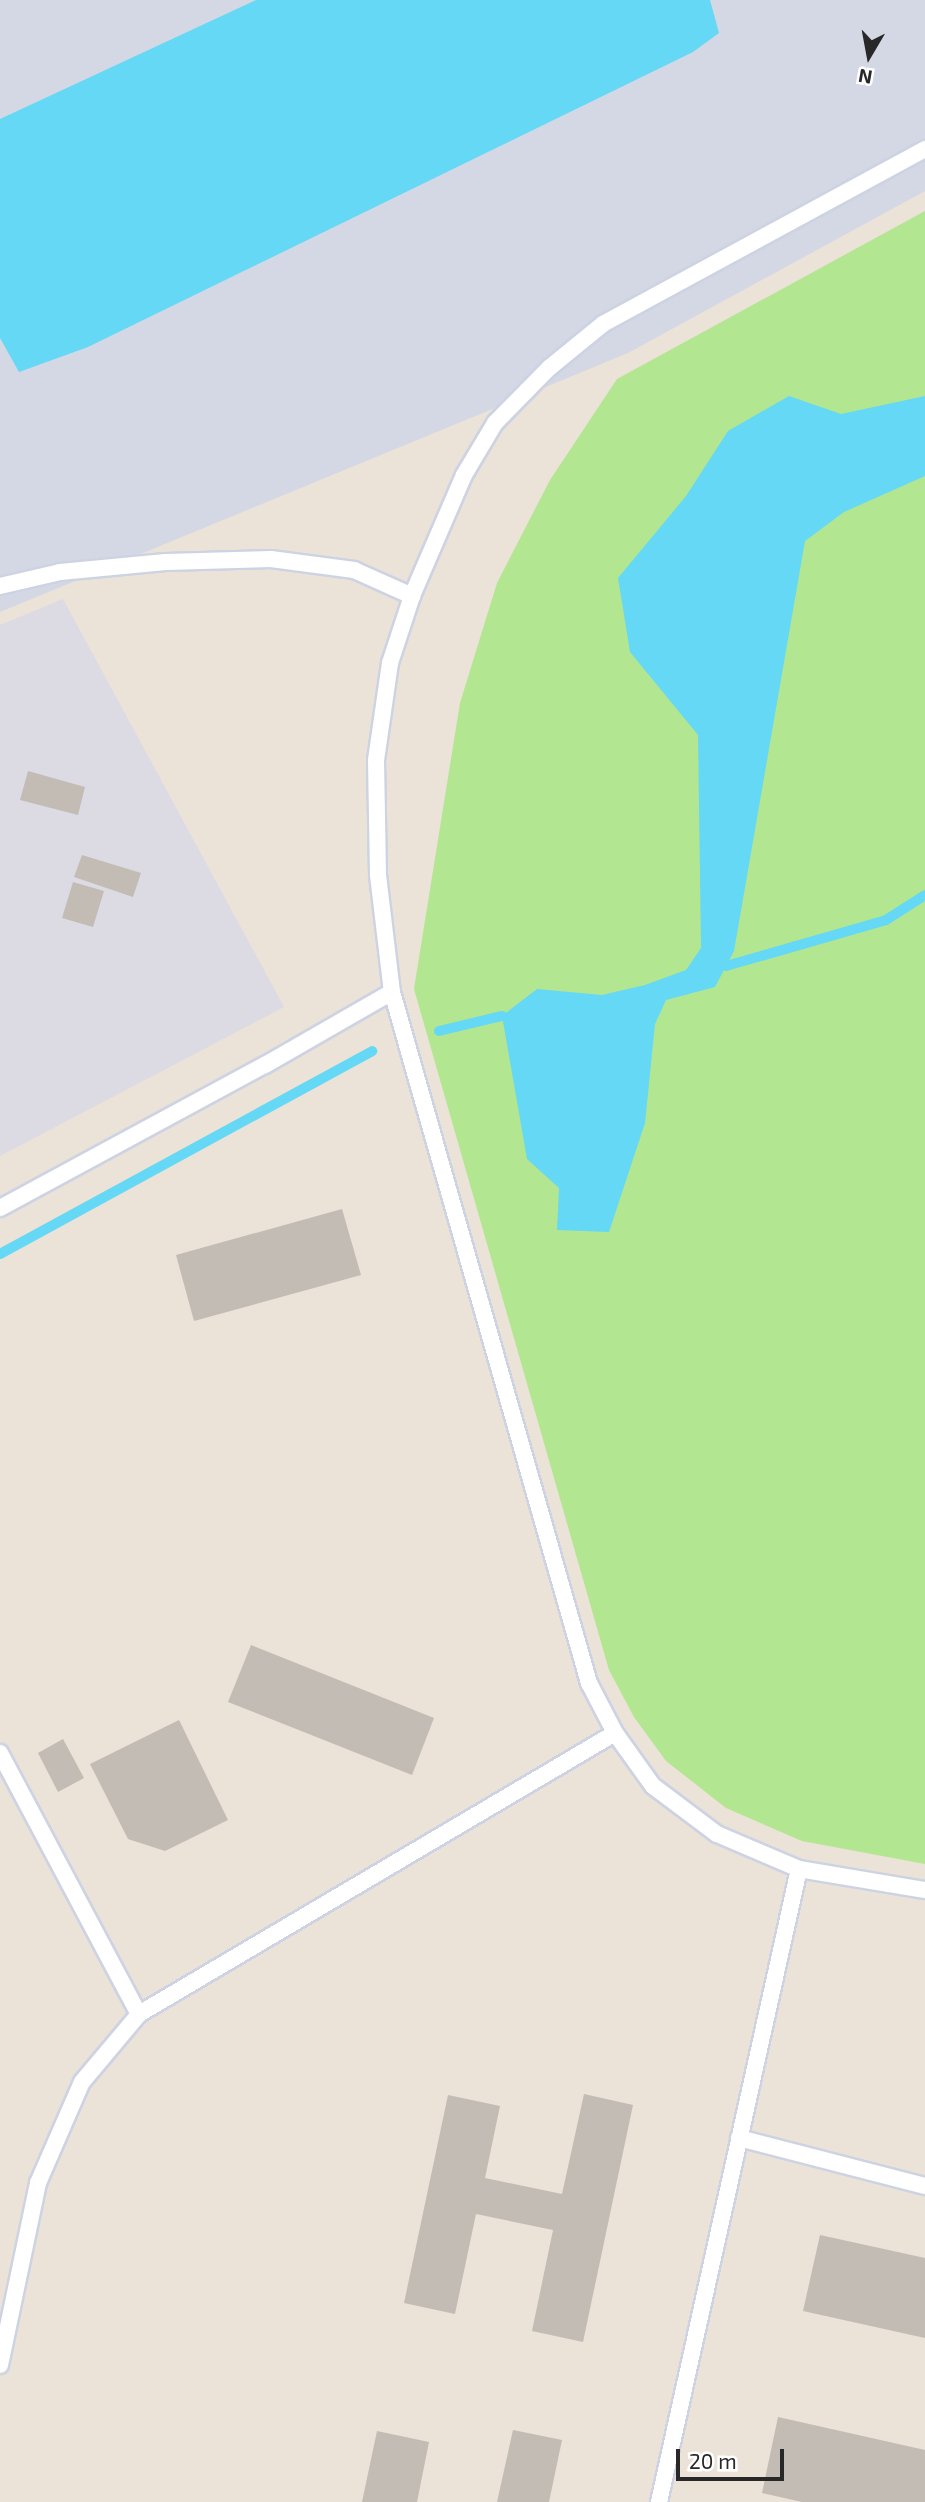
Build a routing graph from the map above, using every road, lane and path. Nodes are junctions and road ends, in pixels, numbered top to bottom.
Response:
1 (925, 149) edge
2 (0, 586) edge
3 (412, 596) junction
4 (391, 992) junction
5 (0, 1208) edge
6 (615, 1733) junction
7 (0, 1753) edge
8 (799, 1869) junction
9 (925, 1890) edge
10 (139, 2014) junction
11 (739, 2138) junction
12 (925, 2186) edge
13 (1, 2359) edge
14 (659, 2502) edge

1 - 3 lane
2 - 3 lane
3 - 4 lane
4 - 5 lane
4 - 6 lane
6 - 8 lane
6 - 10 lane
7 - 10 lane
8 - 9 lane
8 - 11 lane
10 - 13 lane
11 - 12 lane
11 - 14 lane

